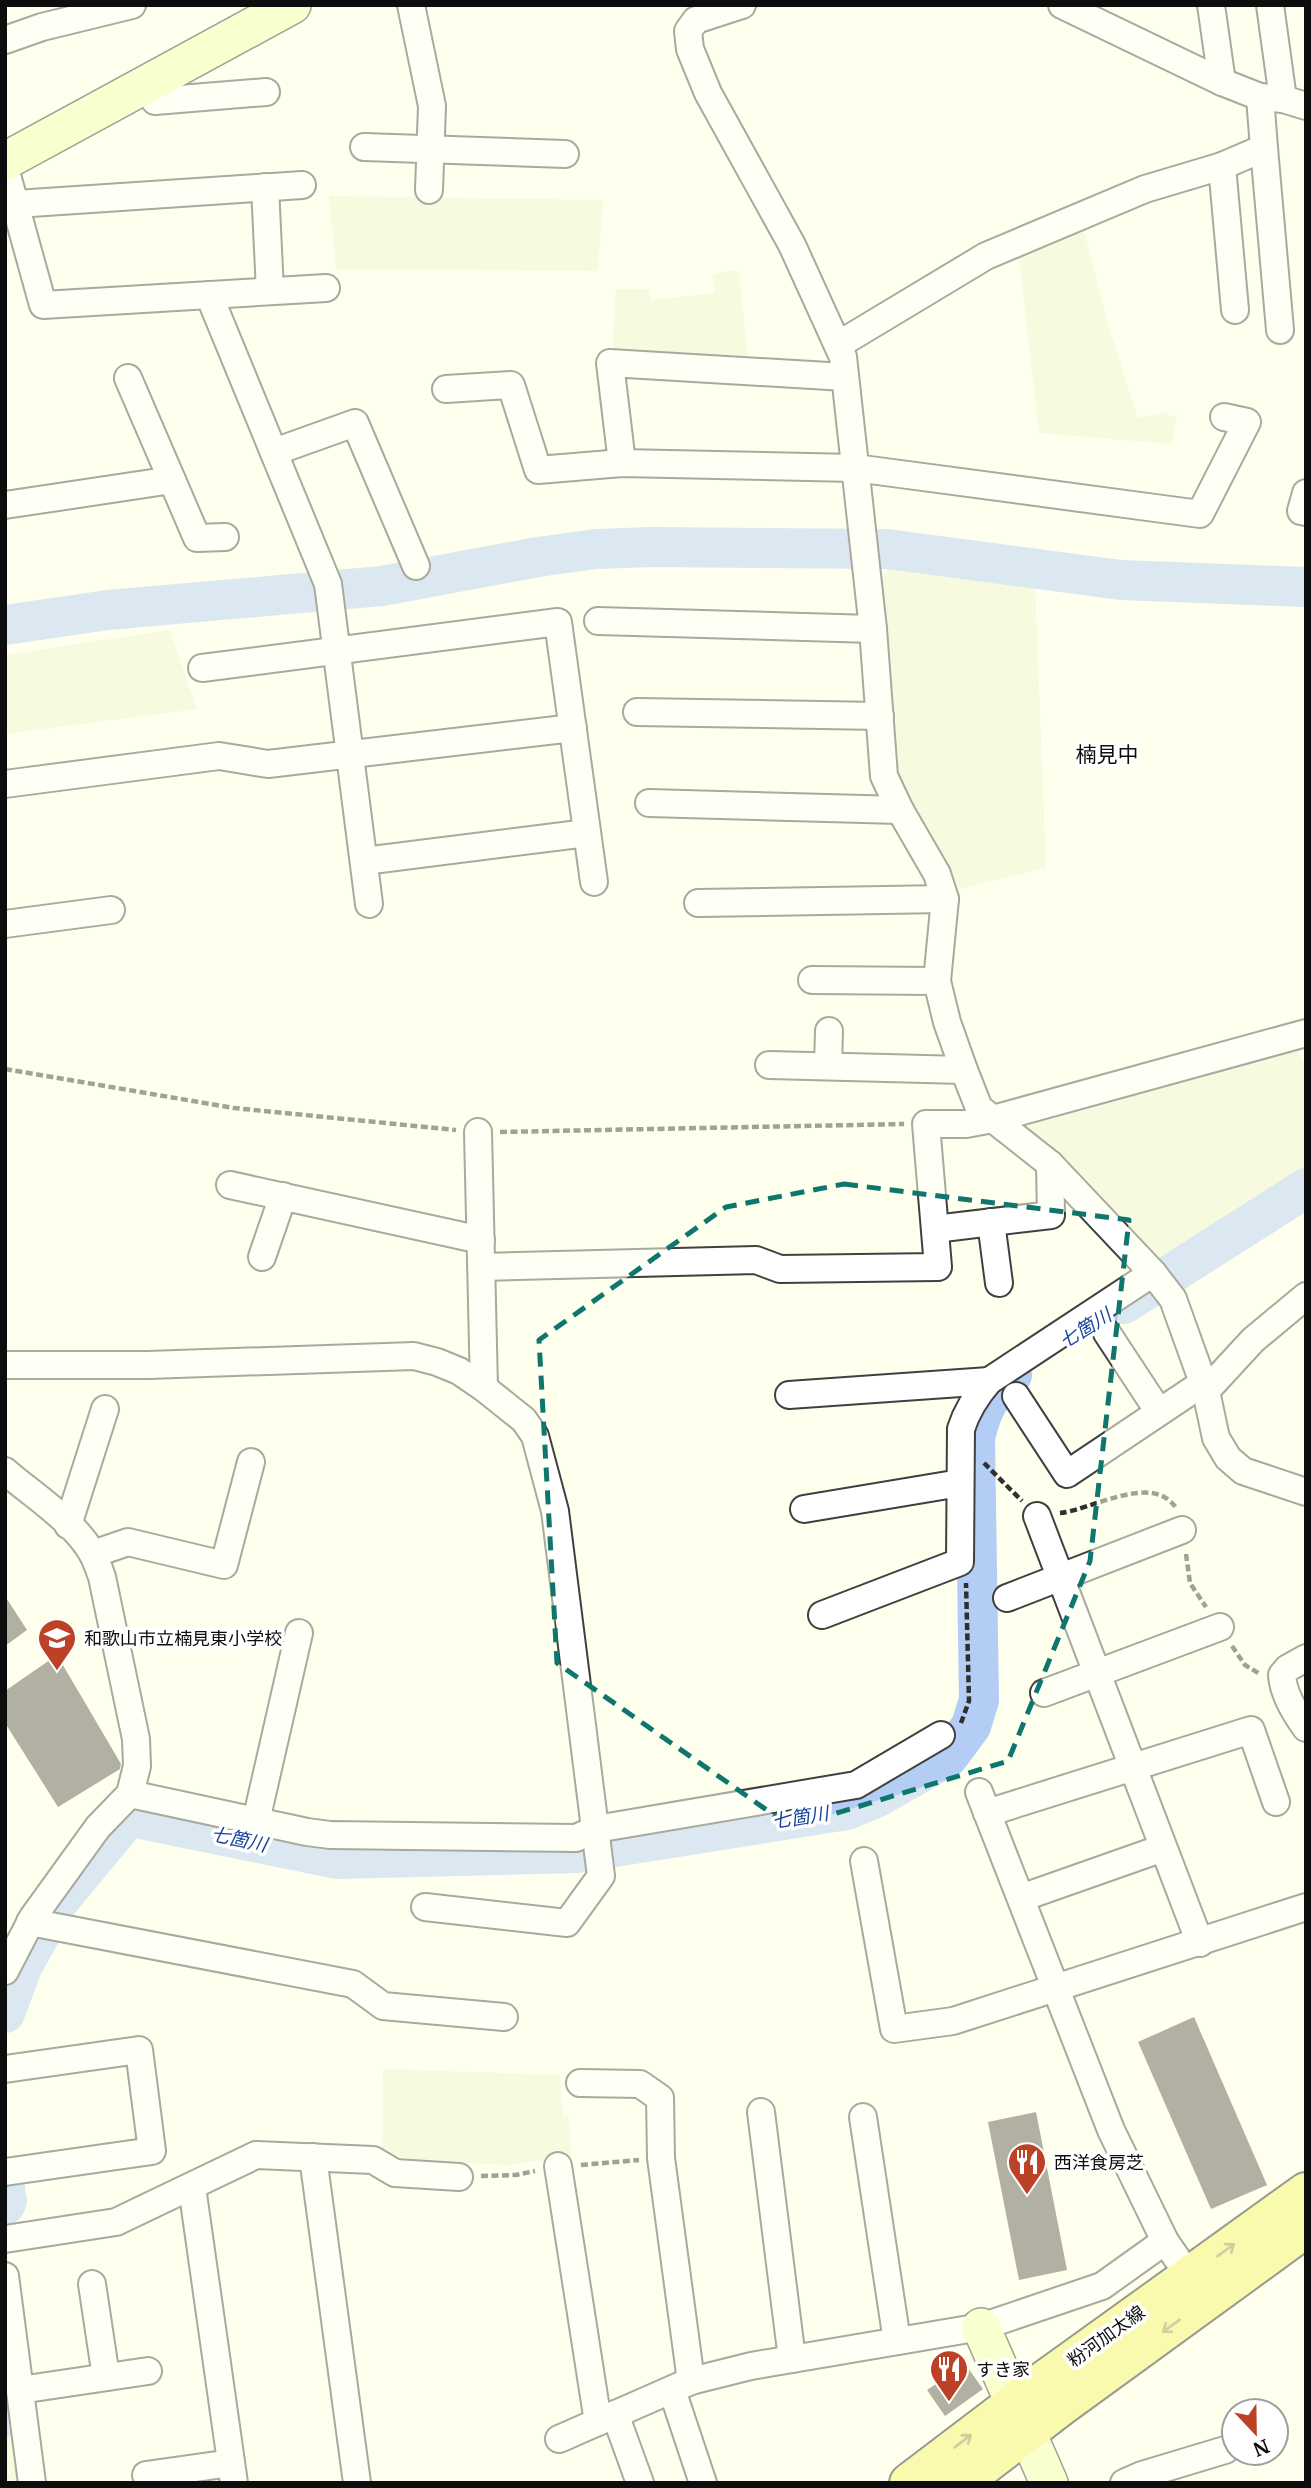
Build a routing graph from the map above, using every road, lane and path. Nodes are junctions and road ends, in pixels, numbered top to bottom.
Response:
1 (292, 5) edge
2 (411, 5) edge
3 (742, 5) edge
4 (1062, 5) edge
5 (1211, 5) edge
6 (1270, 5) edge
7 (128, 6) edge
8 (692, 13) edge
9 (40, 16) edge
10 (5, 40) edge
11 (1222, 82) junction
12 (143, 86) junction
13 (266, 93) dead end
14 (1283, 101) edge
15 (363, 147) dead end
16 (1264, 148) junction
17 (430, 149) junction
18 (565, 154) dead end
19 (5, 161) edge
20 (1222, 166) junction
21 (5, 168) edge
22 (302, 185) dead end
23 (265, 187) junction
24 (429, 190) dead end
25 (16, 204) junction
26 (326, 288) dead end
27 (270, 291) junction
28 (209, 295) junction
29 (1235, 310) dead end
30 (1280, 330) dead end
31 (838, 345) junction
32 (845, 377) junction
33 (128, 378) dead end
34 (446, 389) dead end
35 (1224, 417) dead end
36 (274, 452) junction
37 (622, 463) junction
38 (855, 468) junction
39 (172, 480) junction
40 (1306, 493) edge
41 (5, 505) edge
42 (1306, 512) edge
43 (225, 537) dead end
44 (416, 566) dead end
45 (598, 621) dead end
46 (873, 629) junction
47 (338, 651) junction
48 (202, 668) dead end
49 (637, 712) dead end
50 (880, 716) junction
51 (573, 728) junction
52 (351, 754) junction
53 (5, 784) edge
54 (649, 803) dead end
55 (900, 810) junction
56 (587, 833) junction
57 (364, 861) junction
58 (594, 882) dead end
59 (946, 899) junction
60 (698, 903) dead end
61 (369, 904) dead end
62 (111, 910) dead end
63 (5, 925) edge
64 (812, 980) dead end
65 (937, 981) junction
66 (829, 1031) dead end
67 (1306, 1033) edge
68 (769, 1065) dead end
69 (828, 1066) junction
70 (964, 1070) junction
71 (993, 1119) junction
72 (478, 1132) dead end
73 (1050, 1164) junction
74 (230, 1185) dead end
75 (284, 1196) junction
76 (991, 1222) junction
77 (934, 1230) junction
78 (481, 1240) junction
79 (262, 1256) dead end
80 (482, 1266) junction
81 (1158, 1280) junction
82 (999, 1283) dead end
83 (1306, 1296) edge
84 (1107, 1333) dead end
85 (5, 1365) edge
86 (989, 1381) junction
87 (1204, 1387) junction
88 (484, 1388) junction
89 (789, 1395) dead end
90 (1016, 1395) dead end
91 (105, 1409) dead end
92 (1159, 1412) junction
93 (251, 1462) dead end
94 (5, 1471) edge
95 (960, 1483) junction
96 (1303, 1489) edge
97 (804, 1509) dead end
98 (1037, 1516) dead end
99 (68, 1525) junction
100 (1182, 1530) dead end
101 (93, 1554) junction
102 (960, 1562) junction
103 (1060, 1577) junction
104 (1007, 1598) dead end
105 (822, 1615) dead end
106 (1220, 1627) dead end
107 (299, 1633) dead end
108 (1306, 1658) edge
109 (1096, 1673) junction
110 (1044, 1693) dead end
111 (1306, 1728) edge
112 (949, 1733) joint
113 (1131, 1766) junction
114 (130, 1794) junction
115 (1276, 1802) dead end
116 (256, 1821) junction
117 (598, 1845) junction
118 (1163, 1848) junction
119 (864, 1861) dead end
120 (1021, 1898) junction
121 (425, 1907) dead end
122 (1306, 1907) edge
123 (41, 1924) junction
124 (1200, 1943) junction
125 (5, 1971) edge
126 (1056, 1988) junction
127 (504, 2017) dead end
128 (5, 2069) edge
129 (580, 2083) dead end
130 (761, 2112) dead end
131 (863, 2117) dead end
132 (313, 2157) junction
133 (558, 2166) dead end
134 (11, 2171) edge
135 (459, 2177) dead end
136 (192, 2187) junction
137 (1306, 2192) edge
138 (1306, 2228) edge
139 (5, 2239) edge
140 (1165, 2241) junction
141 (5, 2276) edge
142 (1189, 2276) junction
143 (92, 2284) dead end
144 (981, 2327) junction
145 (897, 2341) junction
146 (792, 2359) junction
147 (10, 2365) edge
148 (148, 2371) dead end
149 (106, 2377) junction
150 (681, 2385) junction
151 (16, 2411) edge
152 (607, 2418) junction
153 (1020, 2418) junction
154 (559, 2439) dead end
155 (1220, 2452) edge
156 (232, 2473) edge
157 (146, 2474) dead end
158 (32, 2483) edge
159 (356, 2483) edge
160 (640, 2483) edge
161 (703, 2483) edge
162 (909, 2483) edge
163 (961, 2483) edge
164 (1049, 2483) edge
165 (1124, 2483) edge

1 - 12 street
2 - 17 street
3 - 8 street
4 - 11 street
5 - 11 street
6 - 14 street
7 - 9 street
8 - 31 street
9 - 10 street
11 - 14 street
12 - 13 street
12 - 19 street
14 - 16 street
15 - 17 street
16 - 20 street
16 - 30 street
17 - 18 street
17 - 24 street
20 - 29 street
20 - 31 street
21 - 25 street
22 - 23 street
23 - 25 street
23 - 27 street
25 - 28 street
26 - 27 street
27 - 28 street
28 - 36 street
31 - 32 street
32 - 37 street
32 - 38 street
33 - 39 street
34 - 37 street
35 - 38 street
36 - 44 street
36 - 47 street
37 - 38 street
38 - 46 street
39 - 41 street
39 - 43 street
40 - 42 street
45 - 46 street
46 - 50 street
47 - 48 street
47 - 51 street
47 - 52 street
49 - 50 street
50 - 55 street
51 - 52 street
51 - 56 street
52 - 53 street
52 - 57 street
54 - 55 street
55 - 59 street
56 - 57 street
56 - 58 street
57 - 61 street
59 - 60 street
59 - 65 street
62 - 63 street
64 - 65 street
65 - 70 street
66 - 69 street
67 - 71 street
68 - 69 street
69 - 70 street
70 - 71 street
71 - 73 street
71 - 77 street
72 - 78 street
73 - 76 street
73 - 81 street
74 - 75 street
75 - 78 street
75 - 79 street
76 - 77 street
76 - 82 street
77 - 80 street
78 - 80 street
80 - 88 street
81 - 86 street
81 - 87 street
83 - 87 street
84 - 92 street
85 - 88 street
86 - 89 street
86 - 95 street
87 - 92 street
87 - 96 street
88 - 117 street
90 - 92 street
91 - 99 street
93 - 101 street
94 - 99 street
95 - 97 street
95 - 102 street
98 - 103 street
99 - 101 street
100 - 103 street
101 - 114 street
102 - 105 street
102 - 112 path
103 - 104 street
103 - 109 street
106 - 109 street
107 - 116 street
108 - 111 street
109 - 110 street
109 - 113 street
112 - 117 street
113 - 115 street
113 - 118 street
113 - 120 street
114 - 116 street
114 - 123 street
116 - 117 street
117 - 121 street
118 - 120 street
118 - 124 street
119 - 126 street
120 - 126 street
122 - 124 street
123 - 125 street
123 - 127 street
124 - 126 street
126 - 140 street
128 - 134 street
129 - 150 street
130 - 146 street
131 - 145 street
132 - 135 street
132 - 136 street
132 - 159 street
133 - 152 street
136 - 139 street
136 - 156 street
142 -> 137 main road, 粉河加太線
138 -> 153 main road, 粉河加太線
140 - 142 street
140 - 144 street
141 - 147 street
142 - 153 main road, 粉河加太線
143 - 149 street
144 - 145 street
144 - 153 street
145 - 146 street
146 - 150 street
147 - 151 street
148 - 149 street
149 - 151 street
150 - 152 street
150 - 161 street
151 - 158 street
152 - 154 street
152 - 160 street
162 -> 153 main road, 粉河加太線
153 - 163 main road, 粉河加太線
153 - 164 street
155 - 165 street
156 - 157 street

